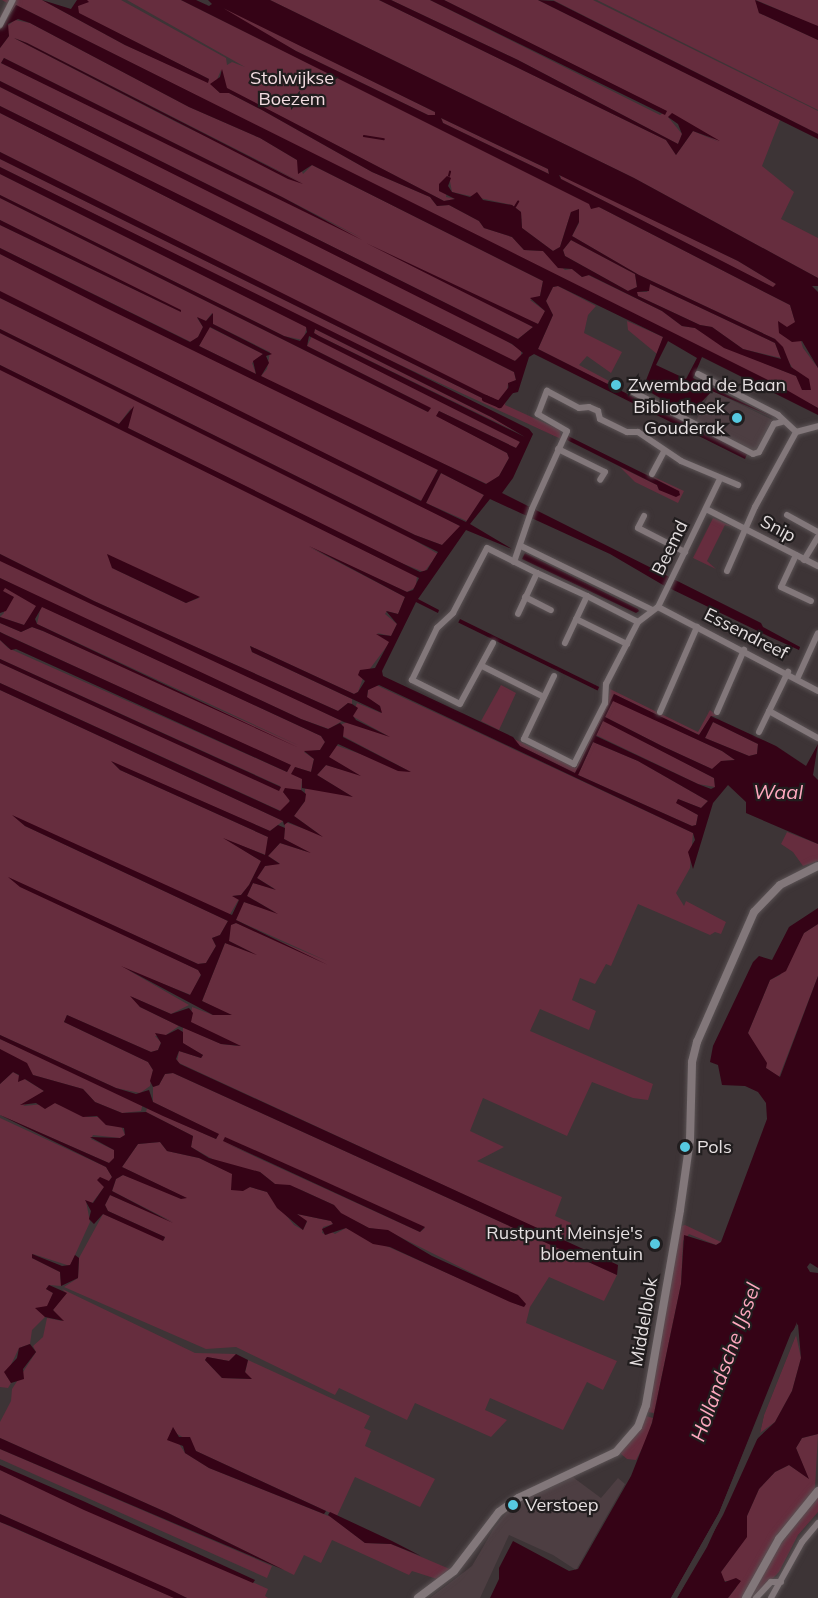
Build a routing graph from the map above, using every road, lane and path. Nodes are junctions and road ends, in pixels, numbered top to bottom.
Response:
1 (13, 0) edge
2 (0, 25) edge
3 (698, 374) dead end
4 (633, 392) dead end
5 (782, 422) junction
6 (818, 426) edge
7 (796, 432) junction
8 (558, 449) junction
9 (664, 451) junction
10 (652, 474) dead end
11 (720, 479) junction
12 (600, 480) dead end
13 (738, 485) dead end
14 (706, 509) junction
15 (788, 515) dead end
16 (644, 516) dead end
17 (746, 529) junction
18 (818, 532) edge
19 (818, 537) edge
20 (521, 546) junction
21 (685, 552) junction
22 (796, 555) junction
23 (804, 560) junction
24 (514, 562) junction
25 (818, 566) edge
26 (728, 571) dead end
27 (537, 573) junction
28 (587, 596) junction
29 (525, 597) junction
30 (811, 601) dead end
31 (655, 609) junction
32 (552, 610) dead end
33 (518, 614) dead end
34 (576, 619) junction
35 (638, 622) junction
36 (697, 627) junction
37 (818, 633) edge
38 (493, 643) dead end
39 (565, 643) dead end
40 (627, 644) junction
41 (744, 650) junction
42 (484, 667) junction
43 (788, 672) junction
44 (554, 675) dead end
45 (798, 677) junction
46 (818, 691) edge
47 (544, 697) junction
48 (769, 711) junction
49 (660, 712) dead end
50 (717, 712) dead end
51 (759, 732) dead end
52 (818, 738) edge
53 (818, 866) edge
54 (818, 1491) edge
55 (818, 1523) edge
56 (781, 1582) junction
57 (418, 1598) edge
58 (746, 1598) edge
59 (756, 1598) edge
60 (771, 1598) edge

1 - 2 street
3 - 5 street
4 - 5 street
5 - 7 street
6 - 7 street
7 - 17 street
8 - 9 street
8 - 12 street
8 - 20 street
9 - 10 street
9 - 11 street
11 - 13 street
11 - 14 street, Beemd
14 - 17 street, Snip
14 - 21 street, Beemd
15 - 18 street
16 - 21 street
17 - 22 street, Snip
17 - 26 street, Snip
19 - 23 street
20 - 24 street
20 - 31 street, Essendreef
21 - 31 street, Beemd
22 - 23 street, Snip
22 - 30 street, Snip
23 - 25 street, Snip
24 - 27 street
24 - 42 street
27 - 28 street
27 - 29 street
28 - 34 street
28 - 35 street
29 - 32 street
29 - 33 street
31 - 35 street, Beemd
31 - 36 street, Essendreef
34 - 39 street
34 - 40 street
35 - 40 street
36 - 41 street, Essendreef
36 - 49 street
37 - 45 street
38 - 42 street
40 - 47 street
41 - 43 street, Essendreef
41 - 50 street
42 - 47 street
43 - 45 street, Essendreef
43 - 48 street
44 - 47 street
45 - 46 street, Essendreef
48 - 51 street
48 - 52 street
53 - 57 street, Middelblok
54 - 58 street
55 - 56 street
56 - 59 street
56 - 60 street

